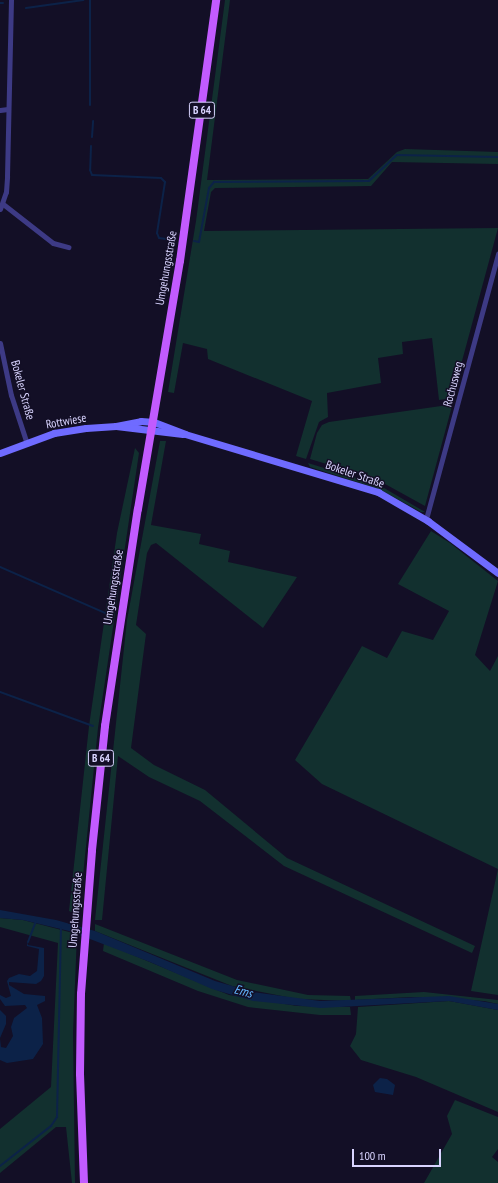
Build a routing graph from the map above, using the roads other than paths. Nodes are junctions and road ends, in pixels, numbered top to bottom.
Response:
1 (12, 0) edge
2 (216, 0) edge
3 (8, 109) junction
4 (0, 110) edge
5 (2, 207) edge
6 (68, 247) dead end
7 (498, 254) edge
8 (0, 343) edge
9 (154, 422) junction
10 (116, 426) junction
11 (152, 432) junction
12 (185, 434) junction
13 (26, 441) junction
14 (0, 453) edge
15 (426, 519) junction
16 (498, 573) edge
17 (84, 1183) edge

1 - 3 street
2 - 9 main road, Umgehungsstraße / B 64
3 - 4 street
3 - 5 street
5 - 6 street
7 - 15 street, Rochusweg
8 - 13 street, Bokeler Straße
9 - 10 main road, Rottwiese
9 - 11 main road, Umgehungsstraße / B 64
9 - 12 main road, Bokeler Straße
10 - 11 main road, Rottwiese
10 - 13 main road, Rottwiese
11 - 12 main road, Bokeler Straße
11 - 17 main road, Umgehungsstraße / B 64
12 - 15 main road, Bokeler Straße
13 - 14 main road, Rottwiese
15 - 16 main road, Bokeler Straße

